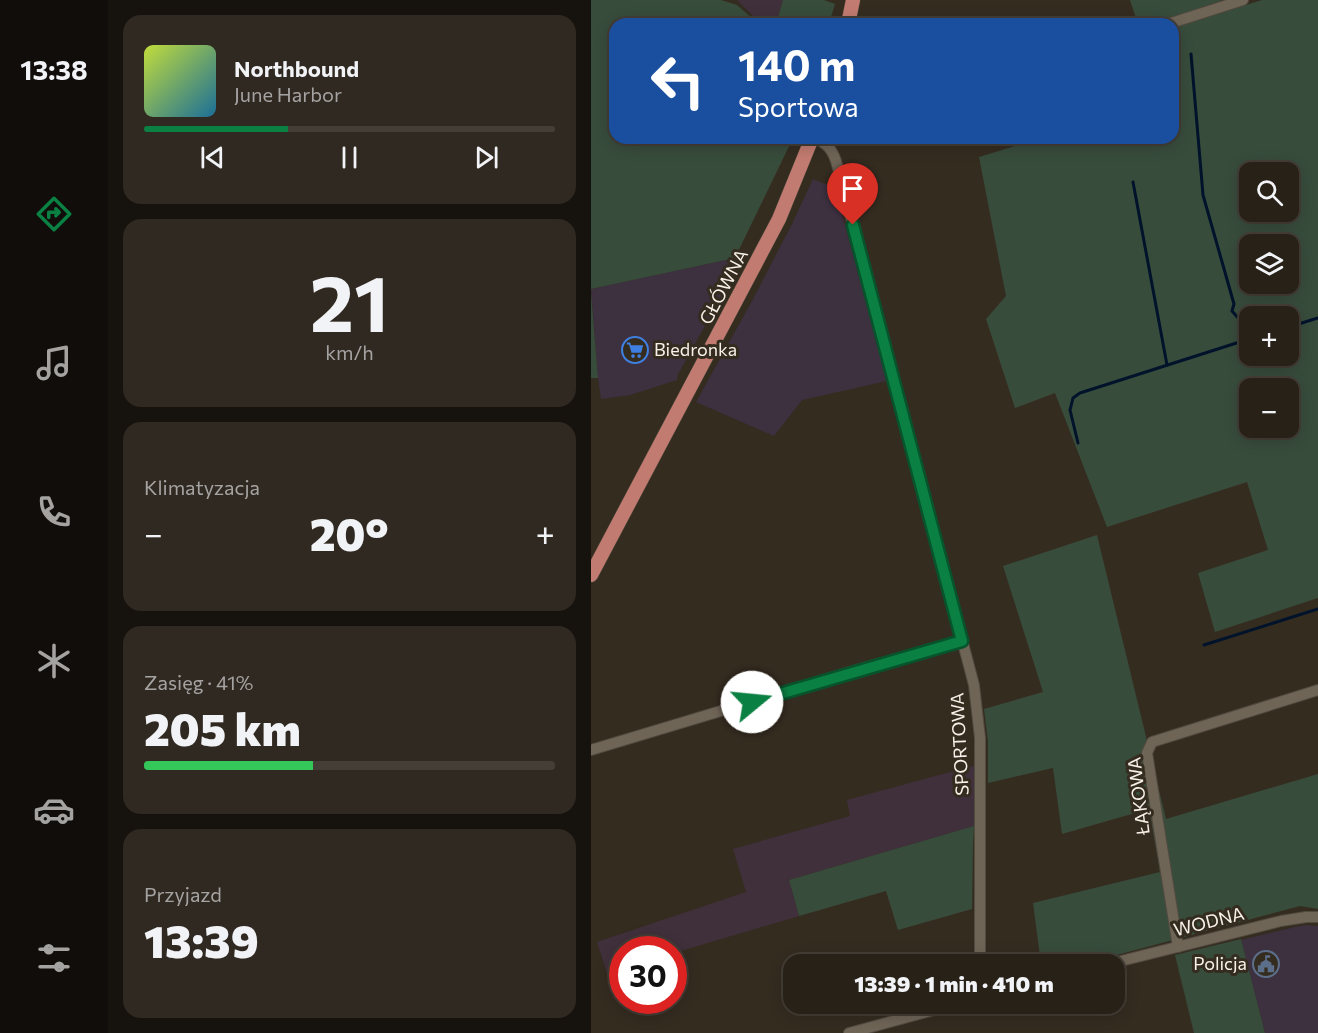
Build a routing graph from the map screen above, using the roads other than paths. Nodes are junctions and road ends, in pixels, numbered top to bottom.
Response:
1 (853, 0) edge
2 (1243, 0) edge
3 (849, 18) edge
4 (1179, 20) edge
5 (811, 144) edge
6 (832, 144) edge
7 (591, 575) edge
8 (962, 641) junction
9 (1318, 690) edge
10 (591, 750) edge
11 (1318, 917) edge
12 (1178, 947) junction
13 (980, 954) edge
14 (1125, 960) edge
15 (919, 1014) edge
16 (849, 1033) edge

1 - 3 main road
2 - 4 street
5 - 7 main road, GŁÓWNA
6 - 8 street, SPORTOWA
8 - 10 street
8 - 13 street, SPORTOWA
9 - 12 street, ŁĄKOWA
11 - 12 street, WODNA
12 - 14 street, WODNA
15 - 16 street

